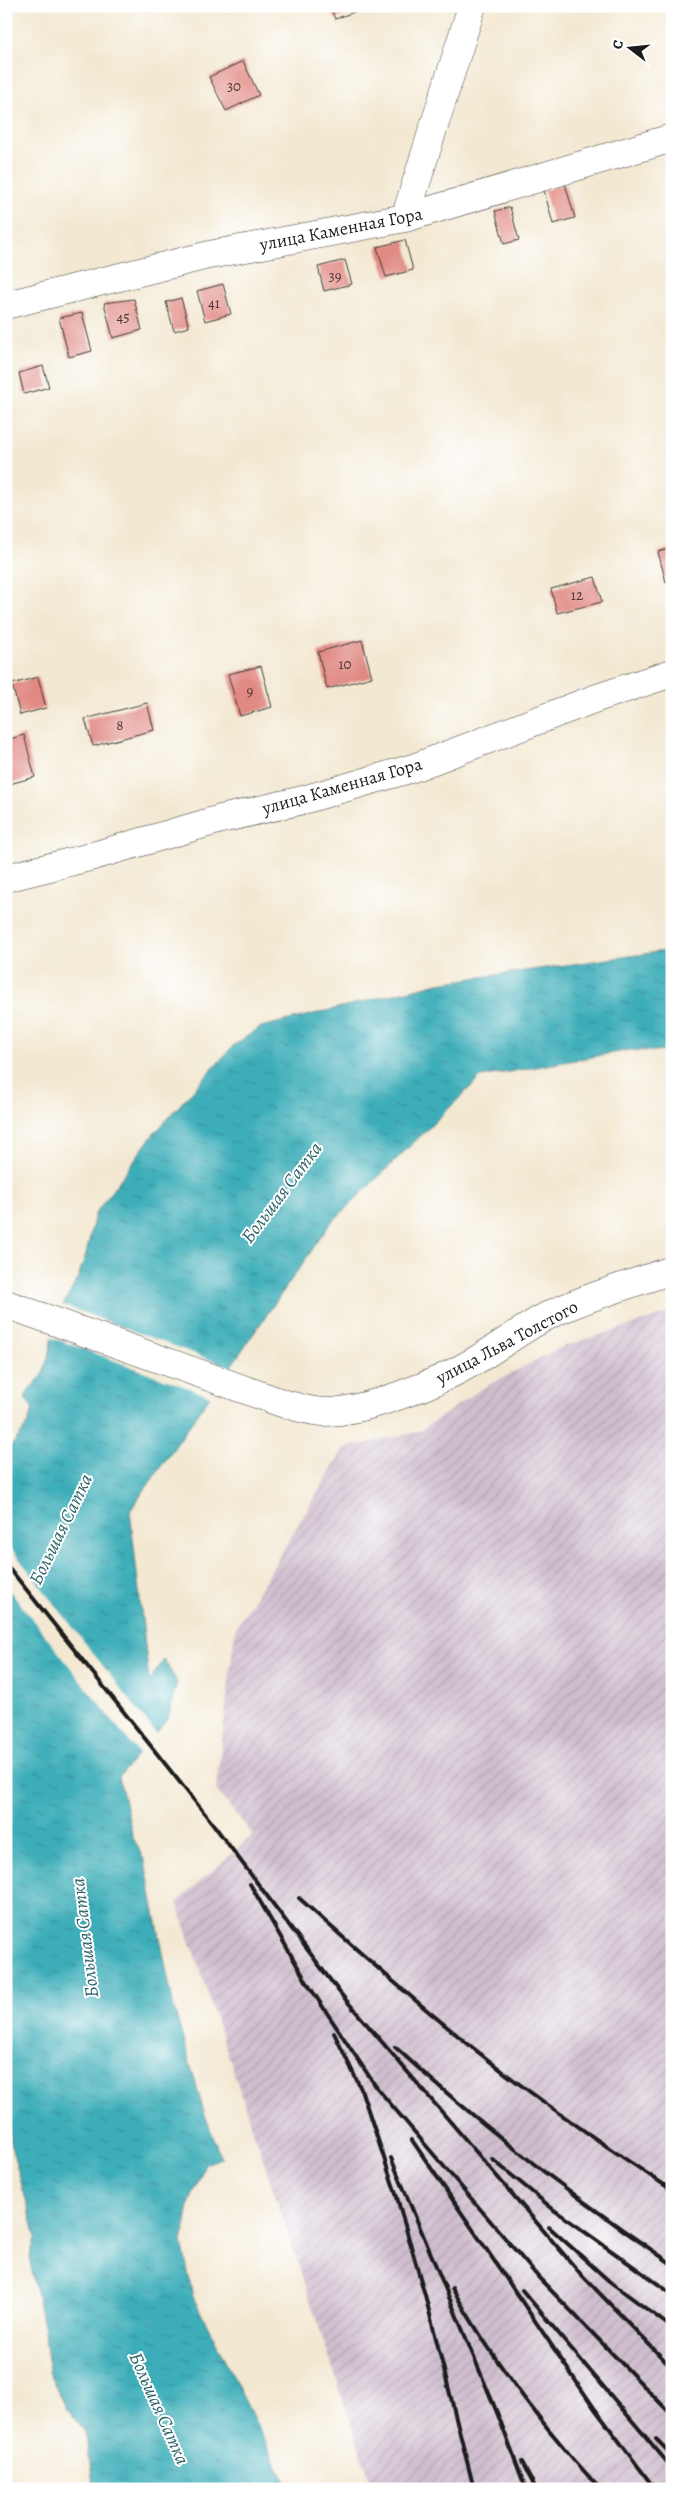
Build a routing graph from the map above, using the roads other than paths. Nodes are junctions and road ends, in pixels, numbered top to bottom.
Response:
1 (472, 6) edge
2 (672, 138) edge
3 (405, 218) junction
4 (6, 305) edge
5 (672, 673) edge
6 (6, 878) edge
7 (672, 1270) edge
8 (6, 1304) edge

1 - 3 street
2 - 3 street, улица Каменная Гора
3 - 4 street, улица Каменная Гора
5 - 6 street, улица Каменная Гора
7 - 8 street, улица Льва Толстого

